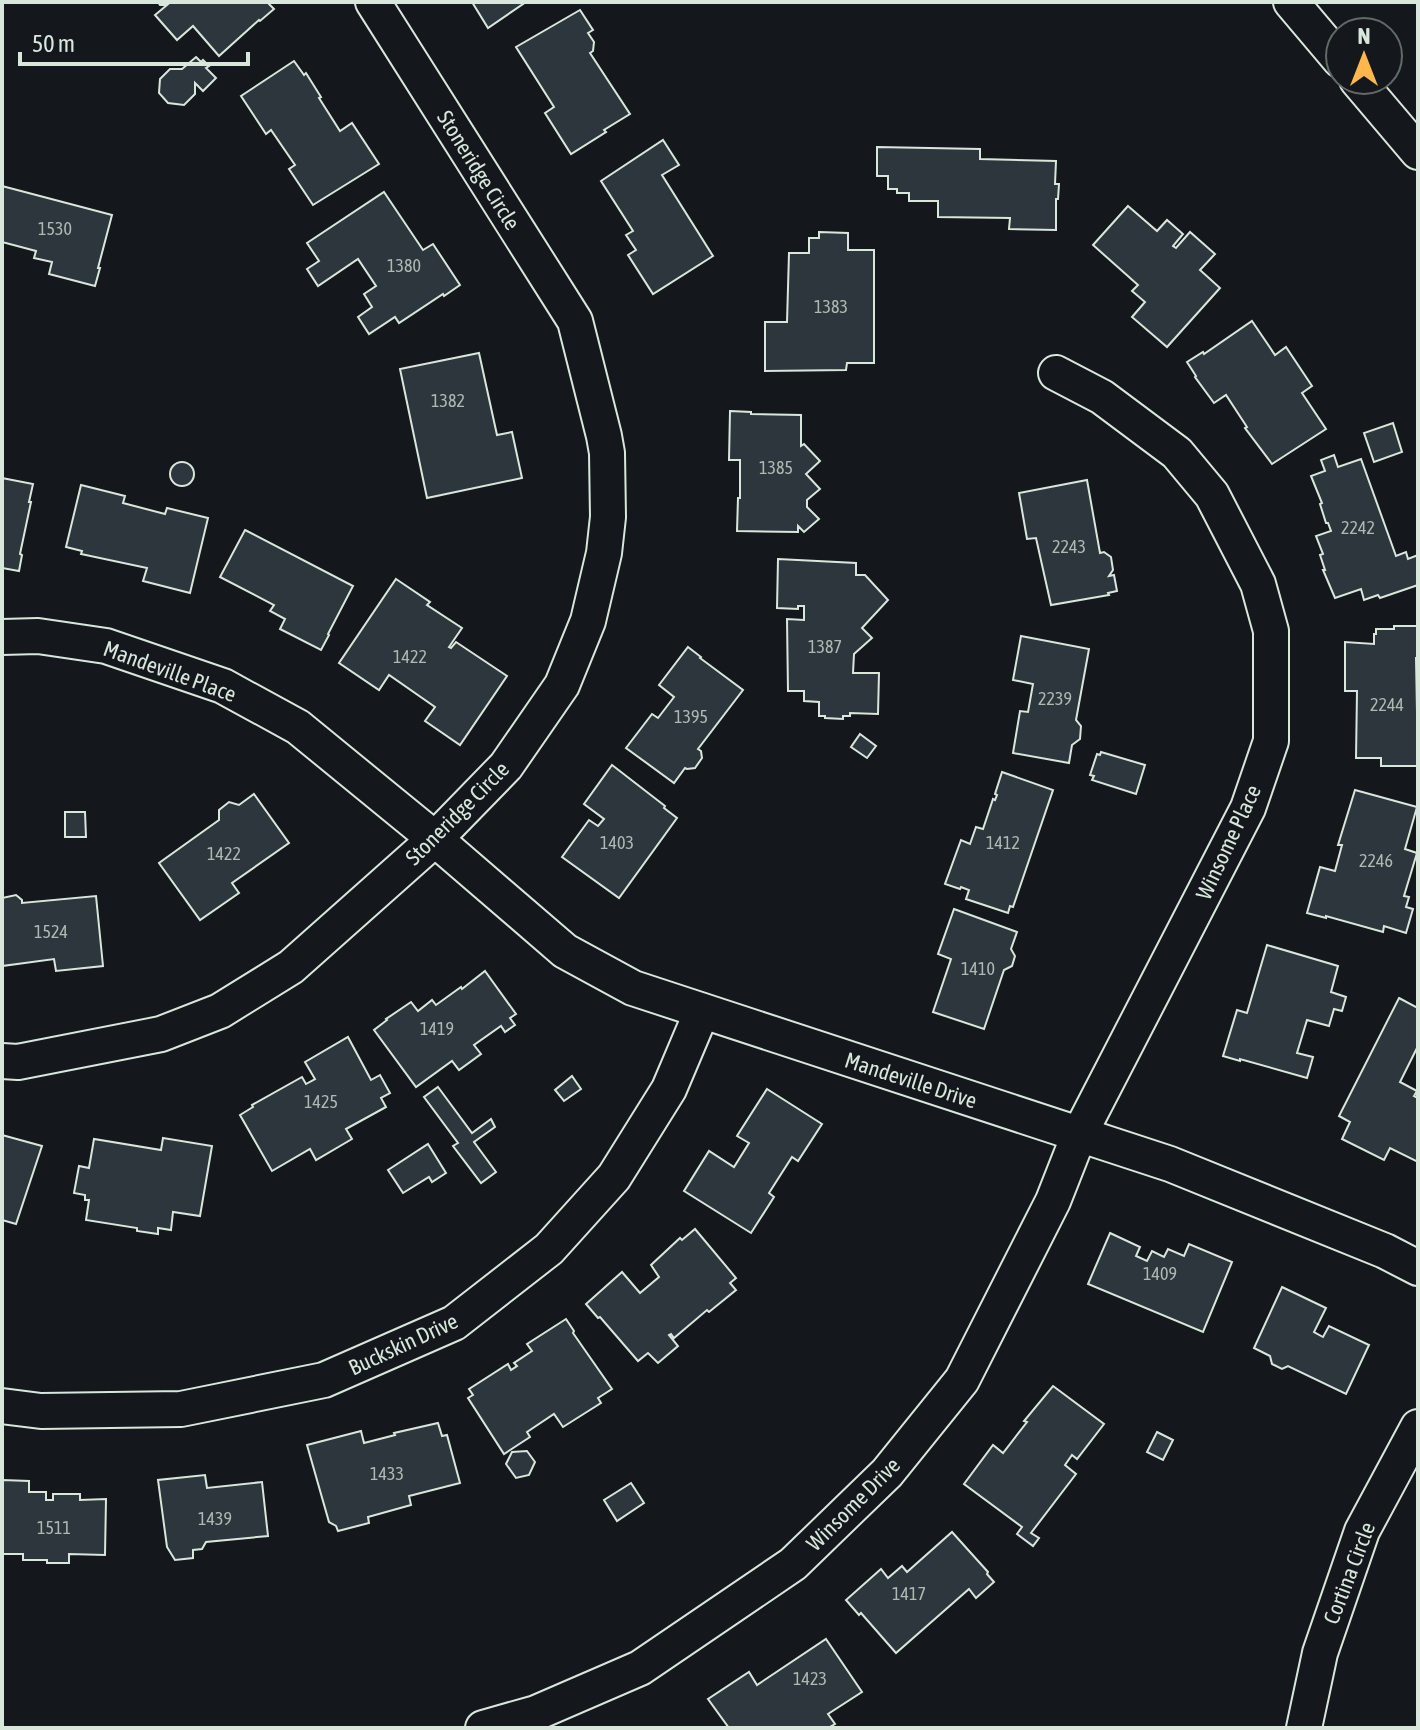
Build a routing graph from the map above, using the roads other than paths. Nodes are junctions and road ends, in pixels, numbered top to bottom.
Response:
1 (373, 2) edge
2 (1291, 2) edge
3 (1324, 41) edge
4 (1371, 96) edge
5 (1418, 152) edge
6 (1056, 373) dead end
7 (2, 637) edge
8 (435, 839) junction
9 (702, 1011) junction
10 (2, 1061) edge
11 (1079, 1135) junction
12 (1418, 1268) edge
13 (2, 1406) edge
14 (1418, 1427) edge
15 (1307, 1727) edge
16 (483, 1728) edge

1 - 8 street, Stoneridge Circle
2 - 3 street
4 - 5 street
6 - 11 street, Winsome Place
7 - 8 street, Mandeville Place
8 - 9 street, Mandeville Drive
8 - 10 street, Stoneridge Circle
9 - 11 street, Mandeville Drive
9 - 13 street, Buckskin Drive
11 - 12 street, Mandeville Drive
11 - 16 street, Winsome Drive
14 - 15 street, Cortina Circle

